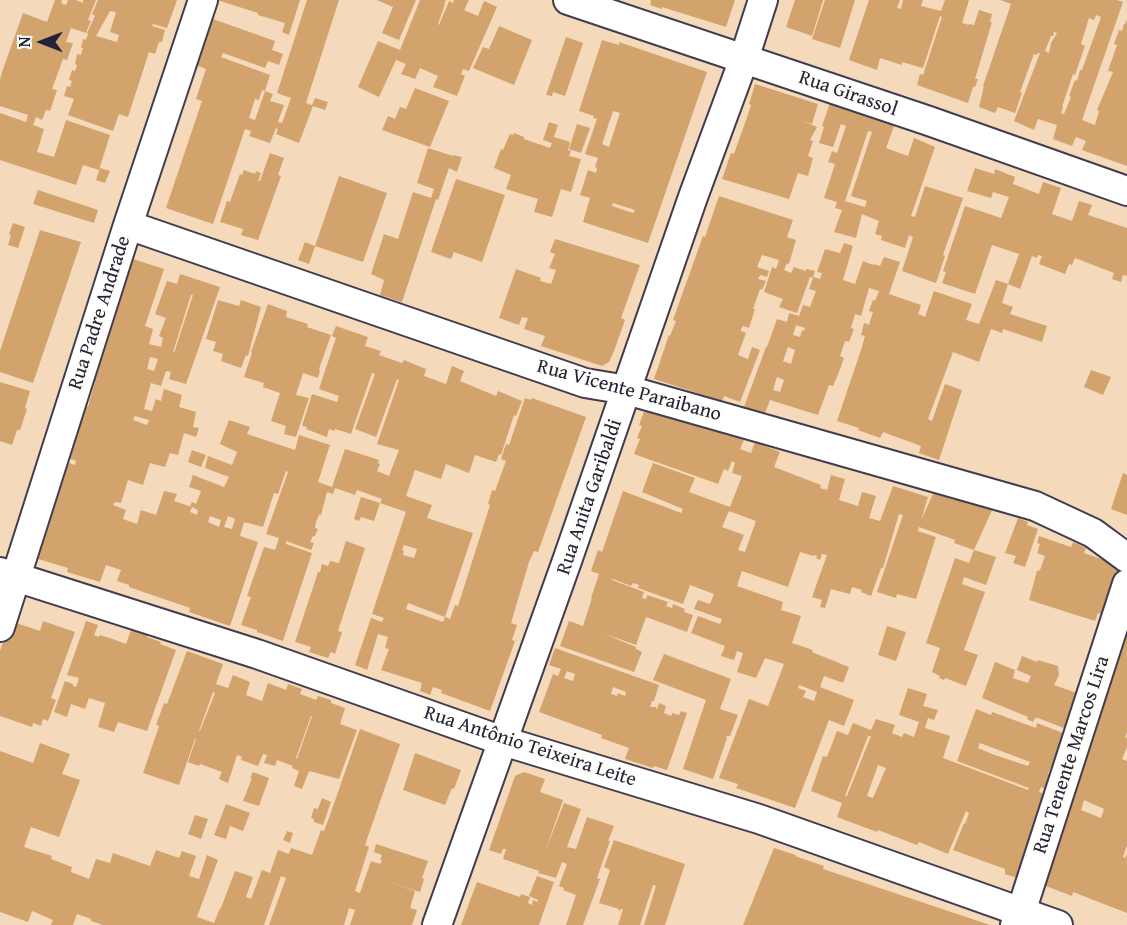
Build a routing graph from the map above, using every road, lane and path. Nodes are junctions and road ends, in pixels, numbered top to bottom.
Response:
1 (203, 0) edge
2 (568, 0) edge
3 (764, 0) edge
4 (744, 59) junction
5 (1127, 191) edge
6 (128, 225) junction
7 (627, 390) junction
8 (1127, 558) edge
9 (8, 575) edge
10 (1127, 584) edge
11 (0, 627) edge
12 (503, 741) junction
13 (1018, 918) edge
14 (437, 925) edge
15 (1058, 925) edge

1 - 6 street, Rua Padre Andrade
2 - 4 street, Rua Girassol
3 - 4 street, Rua Anita Garibaldi
4 - 5 street, Rua Girassol
4 - 7 street, Rua Anita Garibaldi
6 - 7 street, Rua Vicente Paraibano
6 - 9 street, Rua Padre Andrade
7 - 8 street, Rua Vicente Paraibano
7 - 12 street, Rua Anita Garibaldi
9 - 11 street, Rua Padre Andrade
9 - 12 street, Rua Antônio Teixeira Leite
10 - 13 street, Rua Tenente Marcos Lira
12 - 13 street, Rua Antônio Teixeira Leite
12 - 14 street, Rua Anita Garibaldi
13 - 15 street, Rua Antônio Teixeira Leite

